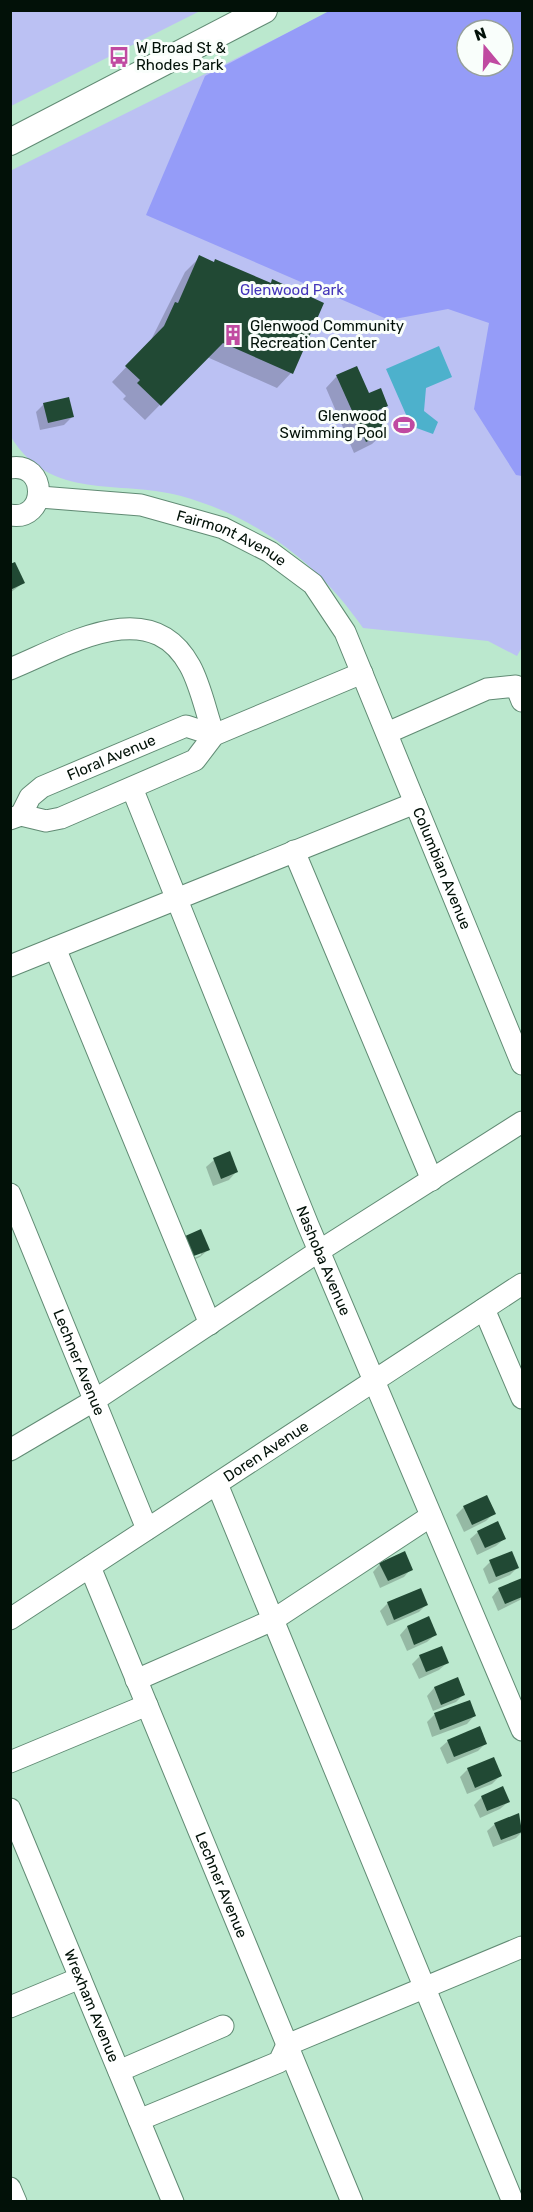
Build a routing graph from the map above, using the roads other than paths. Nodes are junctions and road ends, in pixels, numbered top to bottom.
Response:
1 (264, 10) edge
2 (10, 142) edge
3 (10, 468) edge
4 (40, 497) junction
5 (10, 515) edge
6 (10, 669) edge
7 (362, 673) junction
8 (522, 701) edge
9 (387, 734) junction
10 (214, 735) junction
11 (132, 788) junction
12 (415, 803) junction
13 (16, 817) edge
14 (294, 851) junction
15 (175, 898) junction
16 (55, 948) junction
17 (10, 966) edge
18 (522, 1064) edge
19 (522, 1122) edge
20 (432, 1180) junction
21 (10, 1194) edge
22 (319, 1251) junction
23 (522, 1284) edge
24 (484, 1309) junction
25 (210, 1324) junction
26 (373, 1382) junction
27 (522, 1398) edge
28 (95, 1400) junction
29 (10, 1450) edge
30 (216, 1484) junction
31 (431, 1516) junction
32 (147, 1529) junction
33 (90, 1567) junction
34 (10, 1619) edge
35 (273, 1620) junction
36 (136, 1680) junction
37 (147, 1705) junction
38 (522, 1730) edge
39 (10, 1762) edge
40 (10, 1809) edge
41 (522, 1947) edge
42 (80, 1978) junction
43 (425, 1989) junction
44 (10, 2007) edge
45 (223, 2026) dead end
46 (287, 2045) junction
47 (119, 2071) junction
48 (139, 2120) junction
49 (10, 2188) edge
50 (16, 2202) edge
51 (173, 2202) edge
52 (352, 2202) edge
53 (513, 2202) edge

1 - 2 main road
3 - 4 street
4 - 5 street
4 - 7 street, Fairmont Avenue
6 - 10 street
7 - 9 street, Columbian Avenue
7 - 10 street
8 - 9 street
9 - 12 street, Columbian Avenue
10 - 11 street, Floral Avenue
10 - 13 street, Floral Avenue
11 - 13 street, Floral Avenue
11 - 15 street, Nashoba Avenue
12 - 14 street
12 - 18 street, Columbian Avenue
14 - 15 street
14 - 20 street
15 - 16 street
15 - 22 street, Nashoba Avenue
16 - 17 street
16 - 25 street
19 - 20 street
20 - 22 street
21 - 28 street, Lechner Avenue
22 - 25 street
22 - 26 street, Nashoba Avenue
23 - 24 street, Doren Avenue
24 - 26 street, Doren Avenue
24 - 27 street
25 - 28 street
26 - 30 street, Doren Avenue
26 - 31 street, Nashoba Avenue
28 - 29 street
28 - 32 street, Lechner Avenue
30 - 32 street, Doren Avenue
30 - 35 street
31 - 35 street
31 - 38 street, Nashoba Avenue
32 - 33 street, Doren Avenue
33 - 34 street, Doren Avenue
33 - 36 street, Lechner Avenue
35 - 36 street
35 - 43 street
36 - 37 street, Lechner Avenue
37 - 39 street
37 - 46 street, Lechner Avenue
40 - 42 street, Wrexham Avenue
41 - 43 street
42 - 44 street
42 - 47 street, Wrexham Avenue
43 - 46 street
43 - 53 street
45 - 47 street
46 - 48 street
46 - 52 street, Lechner Avenue
47 - 48 street, Wrexham Avenue
48 - 51 street, Wrexham Avenue
49 - 50 street

